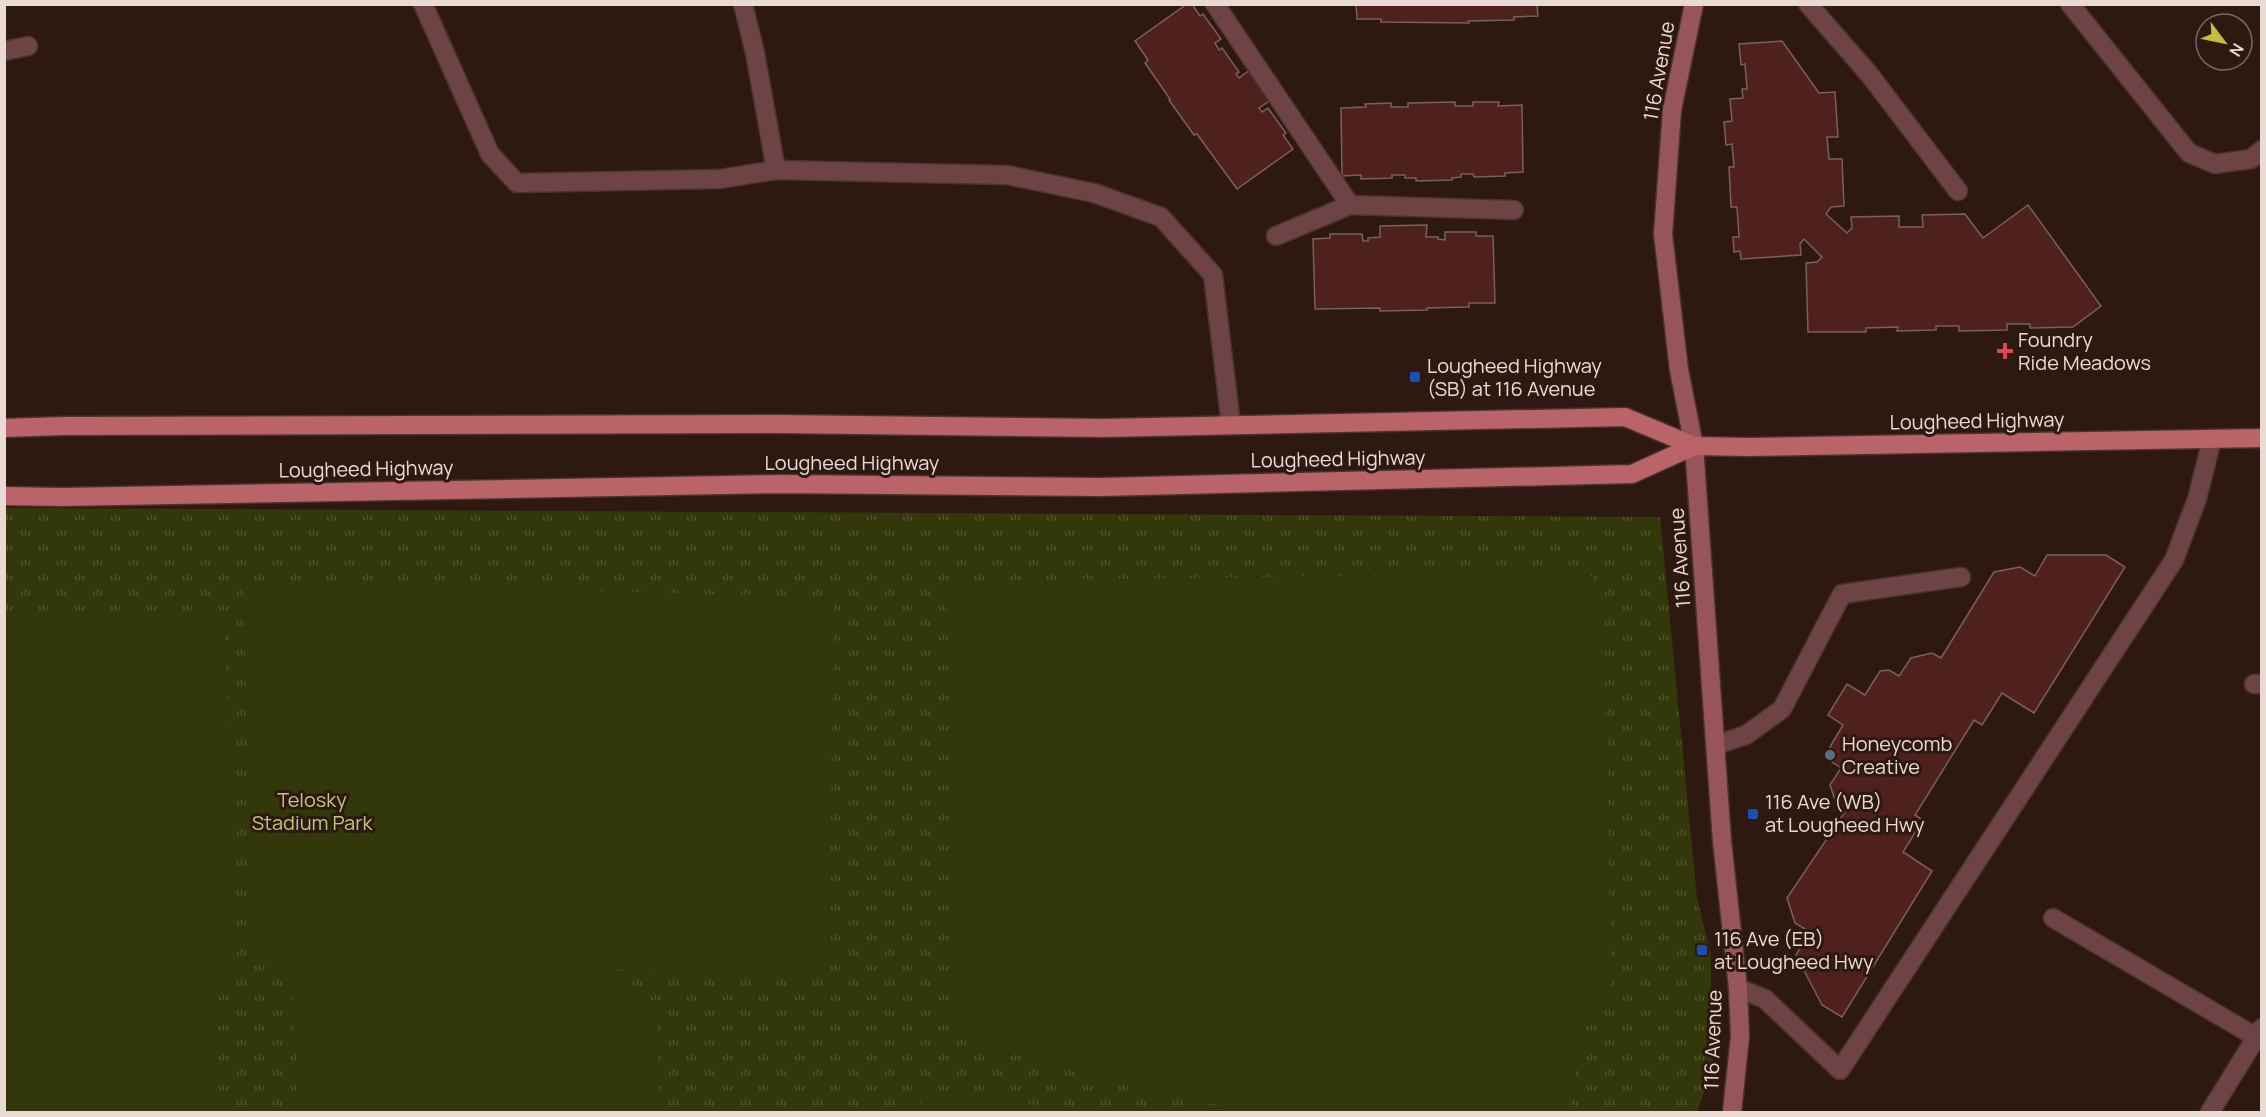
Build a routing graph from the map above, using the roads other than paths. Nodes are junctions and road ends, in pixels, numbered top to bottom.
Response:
1 (423, 4) edge
2 (743, 4) edge
3 (1694, 4) edge
4 (1808, 4) edge
5 (2070, 4) edge
6 (1217, 5) edge
7 (28, 46) dead end
8 (4, 51) edge
9 (2262, 150) edge
10 (776, 170) junction
11 (1958, 191) dead end
12 (1350, 205) junction
13 (1514, 210) dead end
14 (1276, 236) dead end
15 (1231, 425) junction
16 (4, 428) edge
17 (2262, 438) edge
18 (2212, 439) junction
19 (1694, 446) junction
20 (4, 496) edge
21 (1961, 578) dead end
22 (1716, 745) junction
23 (2053, 918) dead end
24 (1738, 988) junction
25 (2259, 1032) edge
26 (1732, 1113) edge
27 (2210, 1113) edge

1 - 10 street
2 - 10 street
3 - 19 street, 116 Avenue
4 - 11 street
5 - 9 street
6 - 12 street
7 - 8 street
10 - 15 street
12 - 13 street
12 - 14 street
15 - 16 main road, Lougheed Highway
15 - 19 main road, Lougheed Highway
17 - 18 main road, Lougheed Highway
18 - 19 main road, Lougheed Highway
18 - 24 street
19 - 20 main road, Lougheed Highway
19 - 22 street, 116 Avenue
21 - 22 street
22 - 24 street, 116 Avenue
23 - 25 street
24 - 26 street, 116 Avenue
25 - 27 street

